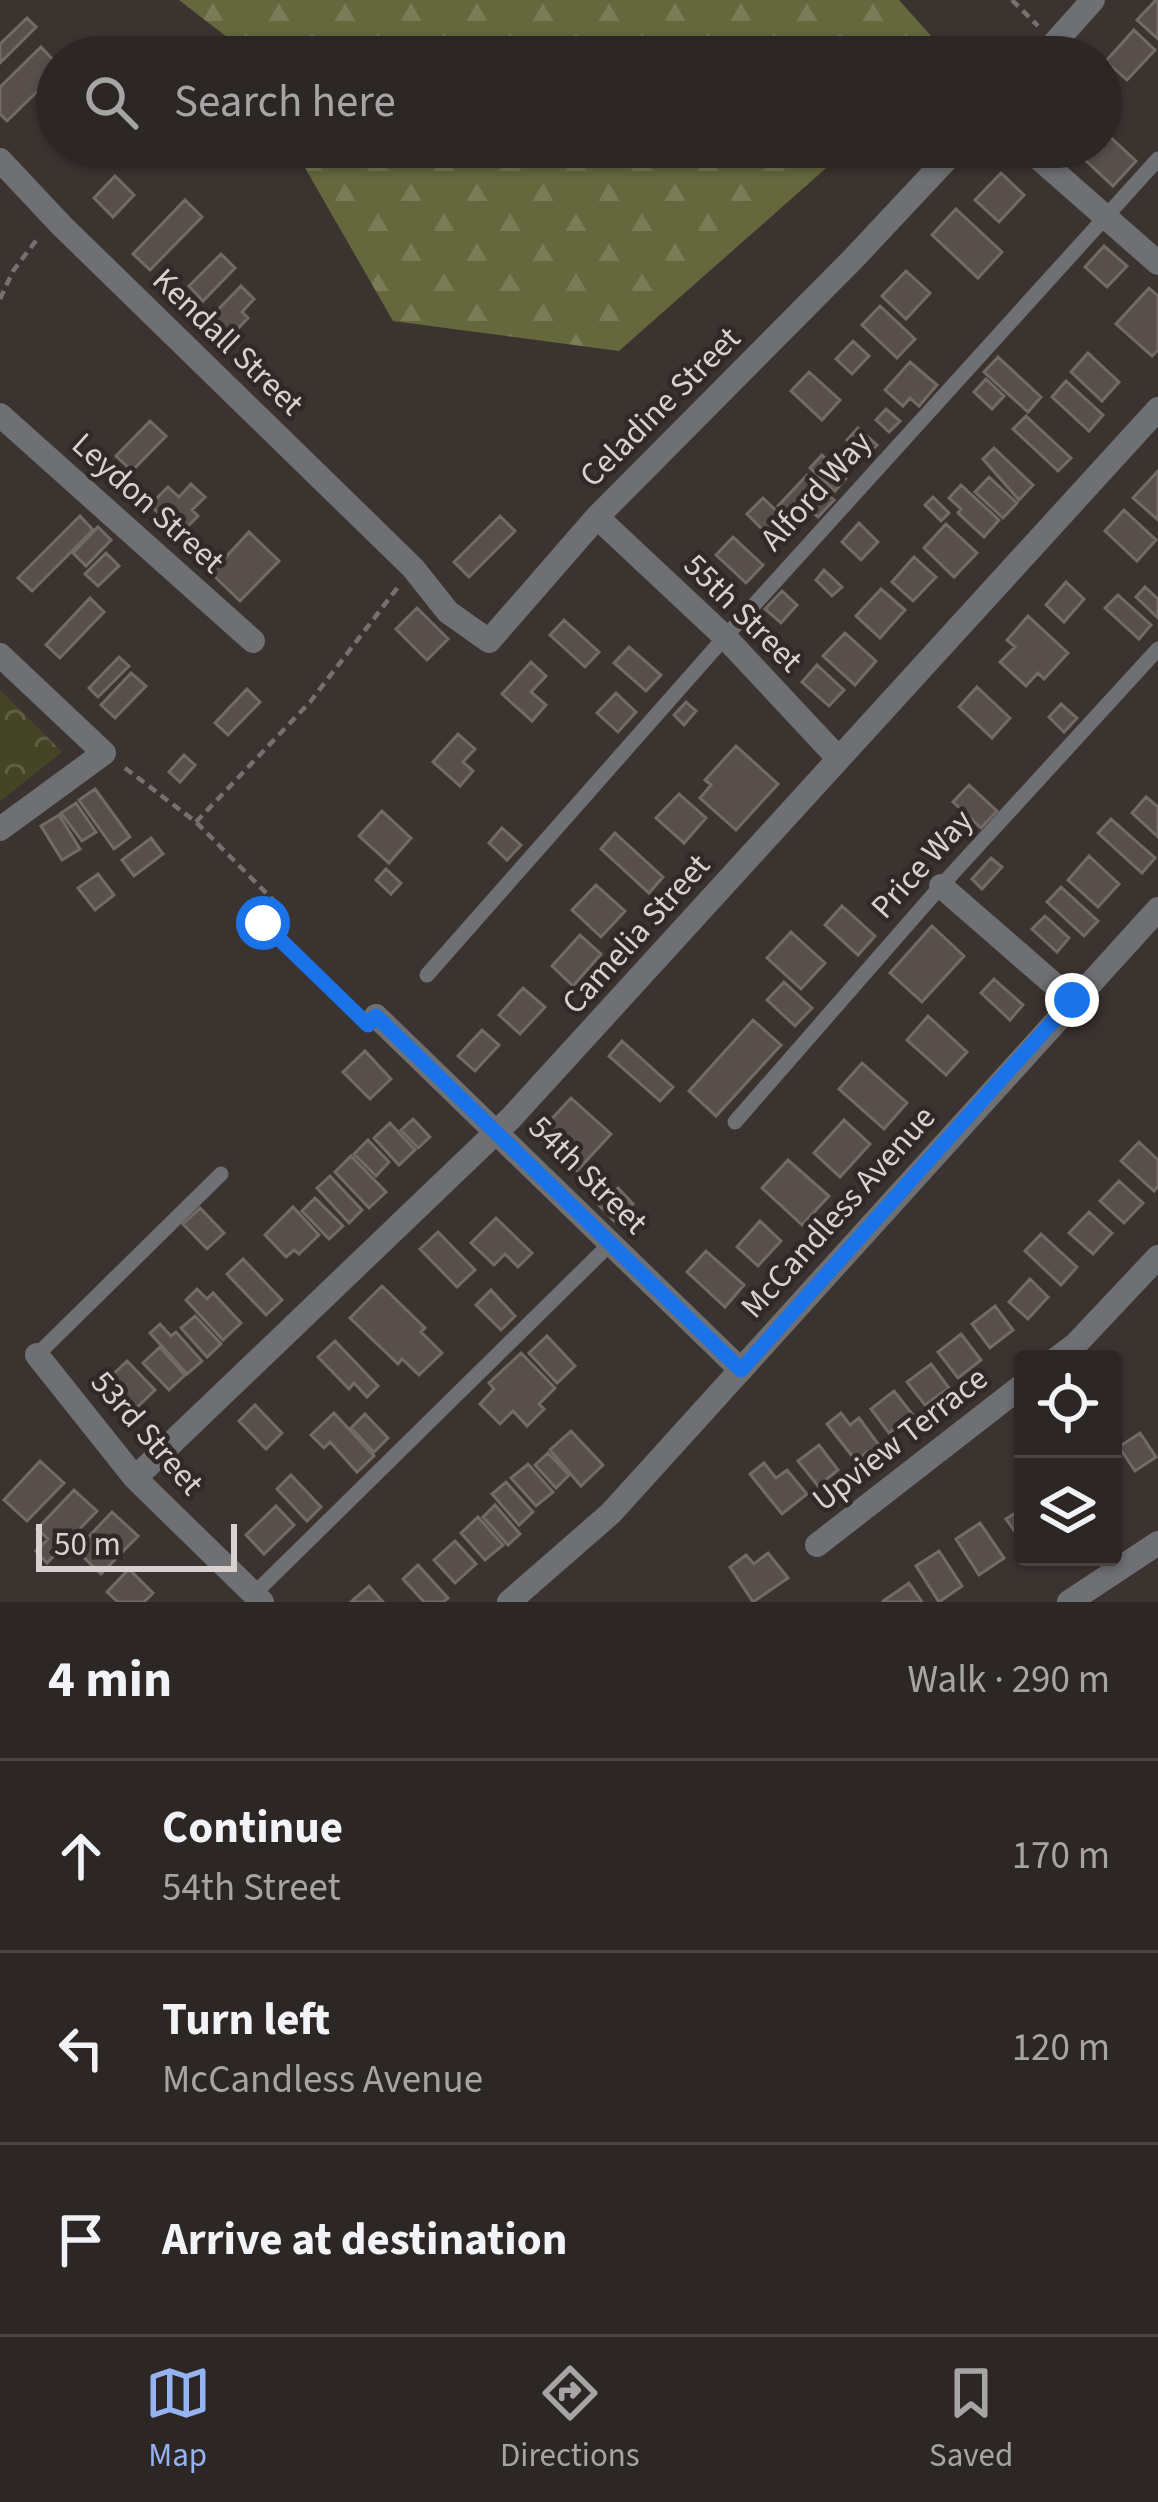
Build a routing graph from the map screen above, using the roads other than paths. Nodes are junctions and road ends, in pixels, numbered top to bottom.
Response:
1 (1093, 0) edge
2 (1061, 36) edge
3 (1158, 159) edge
4 (0, 160) edge
5 (938, 168) edge
6 (1051, 168) edge
7 (1107, 216) junction
8 (1158, 263) edge
9 (1158, 409) edge
10 (0, 415) edge
11 (597, 517) junction
12 (412, 568) joint
13 (724, 637) junction
14 (253, 641) dead end
15 (1158, 649) edge
16 (0, 655) edge
17 (838, 758) junction
18 (0, 829) edge
19 (941, 886) junction
20 (1158, 909) edge
21 (427, 975) dead end
22 (1072, 1000) junction
23 (376, 1016) road end
24 (735, 1122) dead end
25 (499, 1131) junction
26 (221, 1174) dead end
27 (609, 1245) junction
28 (1158, 1257) edge
29 (1068, 1350) edge
30 (38, 1355) joint
31 (741, 1370) junction
32 (1014, 1392) edge
33 (135, 1478) junction
34 (1158, 1543) edge
35 (817, 1545) dead end
36 (258, 1598) edge
37 (509, 1602) edge
38 (1069, 1602) edge

1 - 2 street
3 - 7 lane, Alford Way
4 - 12 street, Kendall Street
5 - 11 street, Celadine Street
6 - 7 street
7 - 8 street
7 - 13 lane, Alford Way
9 - 17 street, Camelia Street
10 - 14 street, Leydon Street
11 - 12 street, Celadine Street
11 - 13 street, 55th Street
13 - 17 street, 55th Street
13 - 21 lane, Alford Way
15 - 19 lane, Price Way
16 - 18 street
17 - 25 street, Camelia Street
19 - 22 street
19 - 24 lane, Price Way
20 - 22 street, McCandless Avenue
22 - 31 street, McCandless Avenue
23 - 25 street, 54th Street
25 - 27 street, 54th Street
25 - 33 street, Camelia Street
26 - 30 lane
27 - 31 street, 54th Street
27 - 36 lane
28 - 29 street
30 - 33 street, 53rd Street
31 - 37 street, McCandless Avenue
32 - 35 street, Upview Terrace
33 - 36 street, 53rd Street
34 - 38 street

